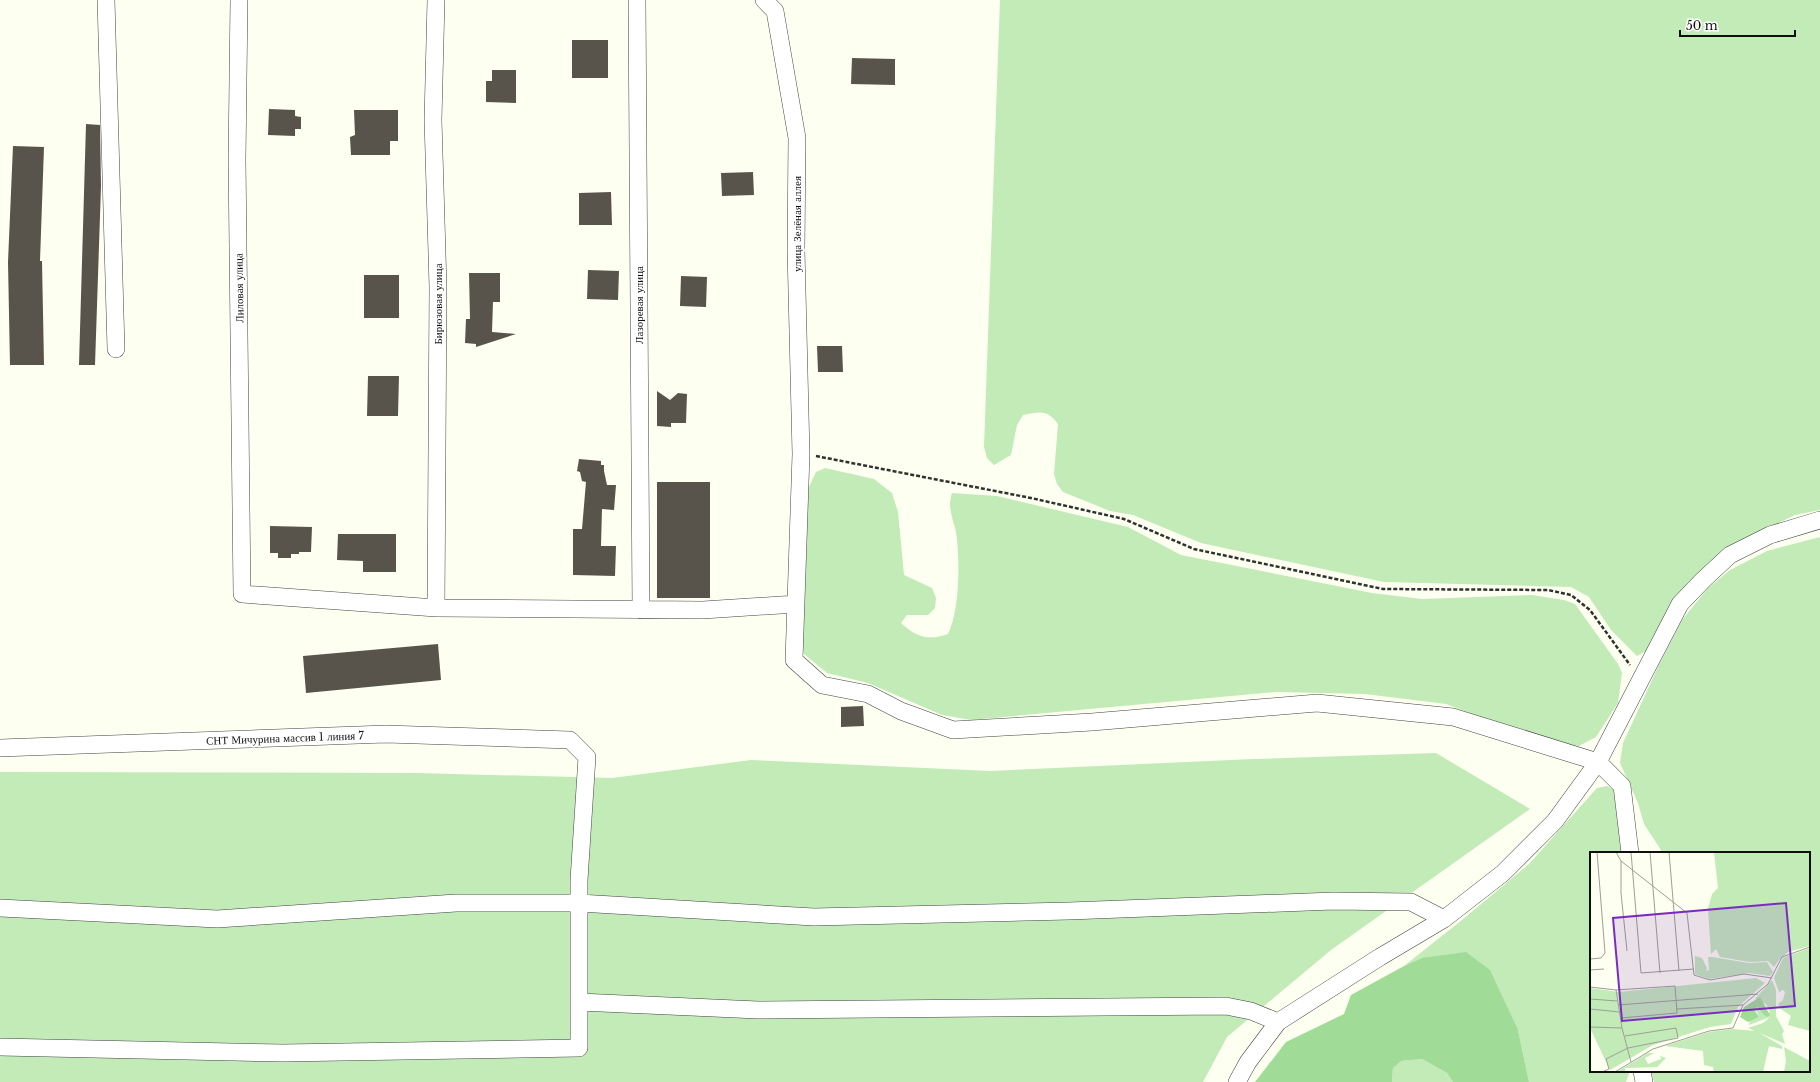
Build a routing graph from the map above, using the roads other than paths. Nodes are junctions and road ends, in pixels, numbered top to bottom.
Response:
1 (106, 0) edge
2 (239, 0) edge
3 (436, 0) edge
4 (637, 0) edge
5 (764, 0) edge
6 (116, 349) dead end
7 (1820, 520) edge
8 (796, 604) junction
9 (436, 608) junction
10 (641, 610) junction
11 (0, 748) edge
12 (1598, 762) junction
13 (1630, 852) edge
14 (579, 903) junction
15 (0, 908) edge
16 (1444, 919) junction
17 (579, 1002) junction
18 (1278, 1022) junction
19 (0, 1047) edge
20 (1642, 1072) edge
21 (1237, 1082) edge
22 (1644, 1082) edge

1 - 6 street
2 - 9 street, Лиловая улица
3 - 9 street, Бирюзовая улица
4 - 10 street, Лазоревая улица
5 - 8 street, улица Зелёная аллея
7 - 12 street
8 - 10 street
8 - 12 street, улица Зелёная аллея
9 - 10 street
11 - 14 street, СНТ Мичурина массив 1 линия 7
12 - 13 street
12 - 16 street
14 - 15 street
14 - 16 street
14 - 17 street
16 - 18 street
17 - 18 street
17 - 19 street
18 - 21 street
20 - 22 street

